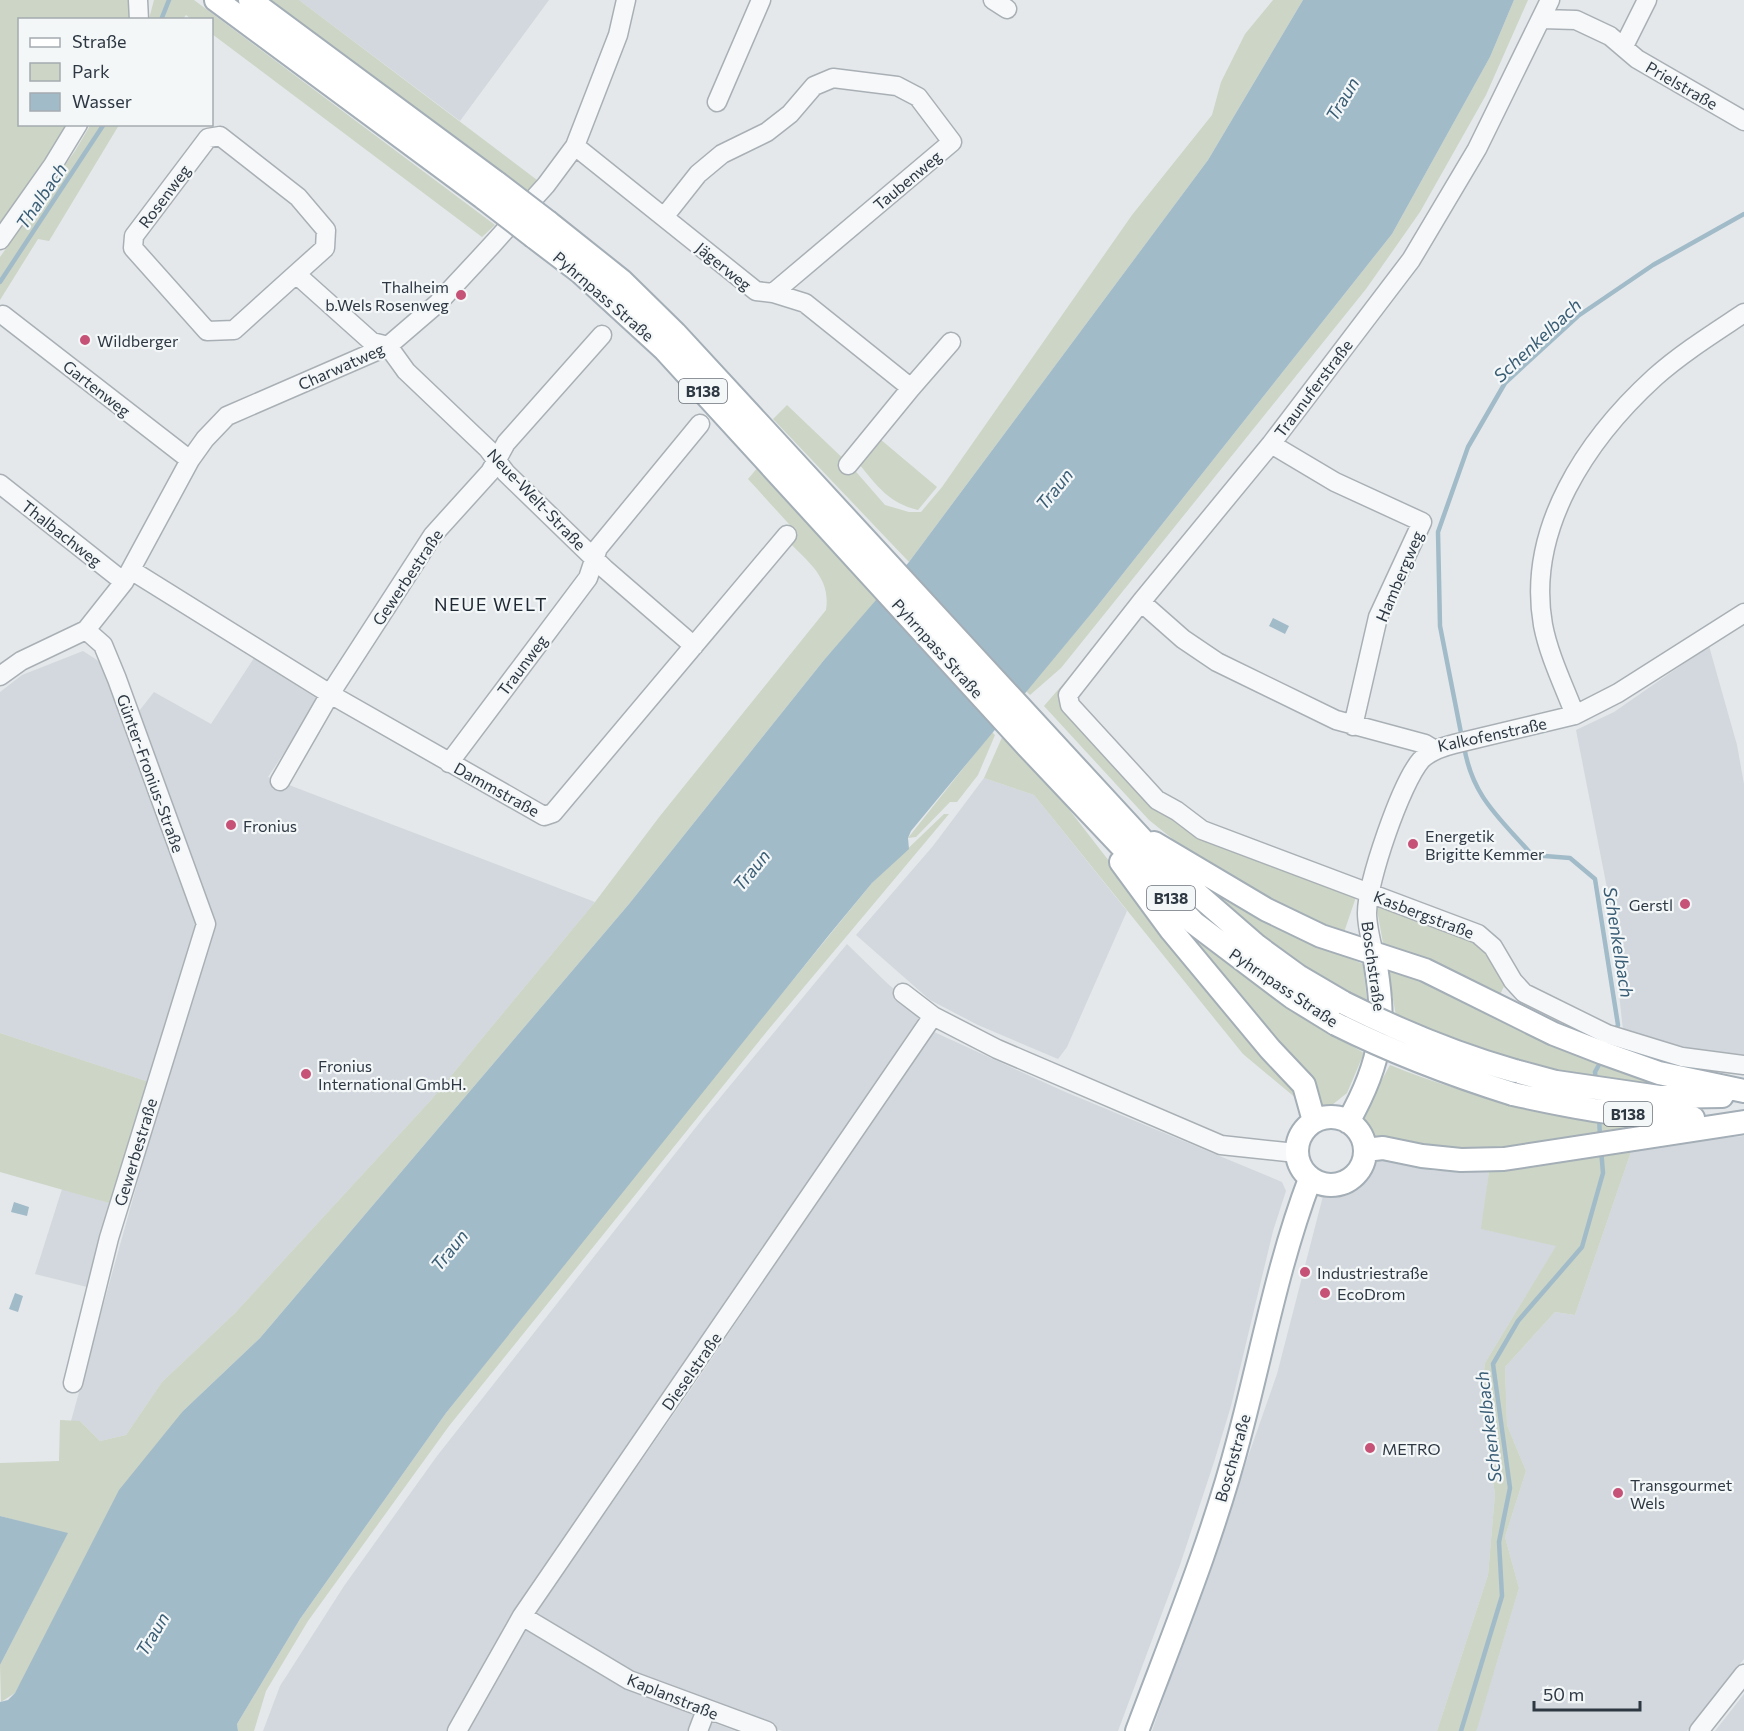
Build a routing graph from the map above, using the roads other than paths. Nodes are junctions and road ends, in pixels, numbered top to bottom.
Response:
1 (138, 0) edge
2 (216, 0) edge
3 (250, 0) edge
4 (626, 0) edge
5 (761, 0) edge
6 (1550, 0) edge
7 (1647, 0) edge
8 (139, 18) edge
9 (1542, 19) junction
10 (1624, 46) junction
11 (717, 102) dead end
12 (1744, 121) edge
13 (77, 126) edge
14 (575, 146) junction
15 (491, 191) junction
16 (664, 217) junction
17 (0, 240) edge
18 (296, 274) junction
19 (773, 292) junction
20 (1744, 313) edge
21 (3, 315) dead end
22 (602, 335) dead end
23 (951, 342) dead end
24 (388, 346) junction
25 (911, 388) junction
26 (700, 424) dead end
27 (1271, 444) junction
28 (190, 460) junction
29 (495, 460) junction
30 (848, 465) dead end
31 (0, 484) edge
32 (787, 535) dead end
33 (595, 559) junction
34 (127, 576) junction
35 (1141, 602) junction
36 (1744, 613) edge
37 (86, 630) junction
38 (694, 646) junction
39 (0, 676) edge
40 (330, 694) junction
41 (1575, 715) junction
42 (1353, 726) junction
43 (1036, 739) junction
44 (1107, 744) joint
45 (1435, 750) junction
46 (449, 763) junction
47 (1058, 777) junction
48 (280, 781) dead end
49 (1138, 834) junction
50 (1369, 893) junction
51 (206, 924) joint
52 (1374, 954) junction
53 (903, 993) dead end
54 (933, 1016) junction
55 (1744, 1065) edge
56 (1744, 1093) edge
57 (1744, 1120) edge
58 (1314, 1121) junction
59 (1348, 1122) junction
60 (1365, 1150) junction
61 (1296, 1153) junction
62 (1310, 1179) junction
63 (73, 1383) dead end
64 (522, 1616) junction
65 (1744, 1674) edge
66 (706, 1710) junction
67 (457, 1731) edge
68 (698, 1731) edge
69 (767, 1731) edge
70 (1137, 1731) edge
71 (1699, 1731) edge

1 - 8 street
2 - 15 main road, Pyhrnpass Straße / B138
3 - 15 main road, Pyhrnpass Straße / B138
4 - 14 street, Charwatweg
5 - 11 street
6 - 9 street, Traunuferstraße
7 - 10 street
9 - 10 street, Prielstraße
9 - 27 street, Traunuferstraße
10 - 12 street, Prielstraße
13 - 17 street
14 - 16 street, Jägerweg
14 - 24 street, Charwatweg
15 - 43 main road, Pyhrnpass Straße / B138, bridge
16 - 19 street, Jägerweg
16 - 19 street, Taubenweg
18 - 18 street, Rosenweg
18 - 24 street
19 - 25 street, Jägerweg
20 - 41 street
21 - 28 street, Gartenweg
22 - 29 street, Gewerbestraße
23 - 25 street
24 - 28 street, Charwatweg
24 - 29 street, Neue-Welt-Straße
25 - 30 street
26 - 33 street, Traunweg
27 - 35 street, Traunuferstraße
27 - 42 street, Hambergweg
28 - 34 street, Charwatweg
29 - 33 street, Neue-Welt-Straße
29 - 40 street, Gewerbestraße
31 - 34 street, Thalbachweg
32 - 38 street, Dammstraße
33 - 38 street, Neue-Welt-Straße
33 - 46 street, Traunweg
34 - 37 street, Charwatweg
34 - 40 street, Dammstraße
35 - 42 street, Kalkofenstraße
35 - 44 street, Traunuferstraße
36 - 41 street, Kalkofenstraße
37 - 39 street, Charwatweg
37 - 51 street, Günter-Fronius-Straße
38 - 46 street, Dammstraße
40 - 46 street, Dammstraße
40 - 48 street, Gewerbestraße
41 - 45 street, Kalkofenstraße
42 - 45 street, Kalkofenstraße
43 - 47 main road, Pyhrnpass Straße / B138
43 - 49 main road, Pyhrnpass Straße / B138
44 - 50 street, Kasbergstraße
45 - 50 street, Boschstraße
47 - 57 main road, Pyhrnpass Straße / B138, bridge
47 - 58 main road
49 - 52 main road
49 - 56 main road, Pyhrnpass Straße / B138, bridge
50 - 52 street, Boschstraße
50 - 55 street, Kasbergstraße
51 - 63 street, Gewerbestraße
52 - 56 main road
52 - 59 main road, Boschstraße
53 - 54 street
54 - 61 street
54 - 64 street, Dieselstraße
57 - 60 main road
58 - 59 main road
58 - 61 main road
59 - 60 main road
60 - 62 main road
61 - 62 main road
62 - 70 main road, Boschstraße
64 - 66 street, Kaplanstraße
64 - 67 street, Dieselstraße
65 - 71 street
66 - 68 street
66 - 69 street, Kaplanstraße

